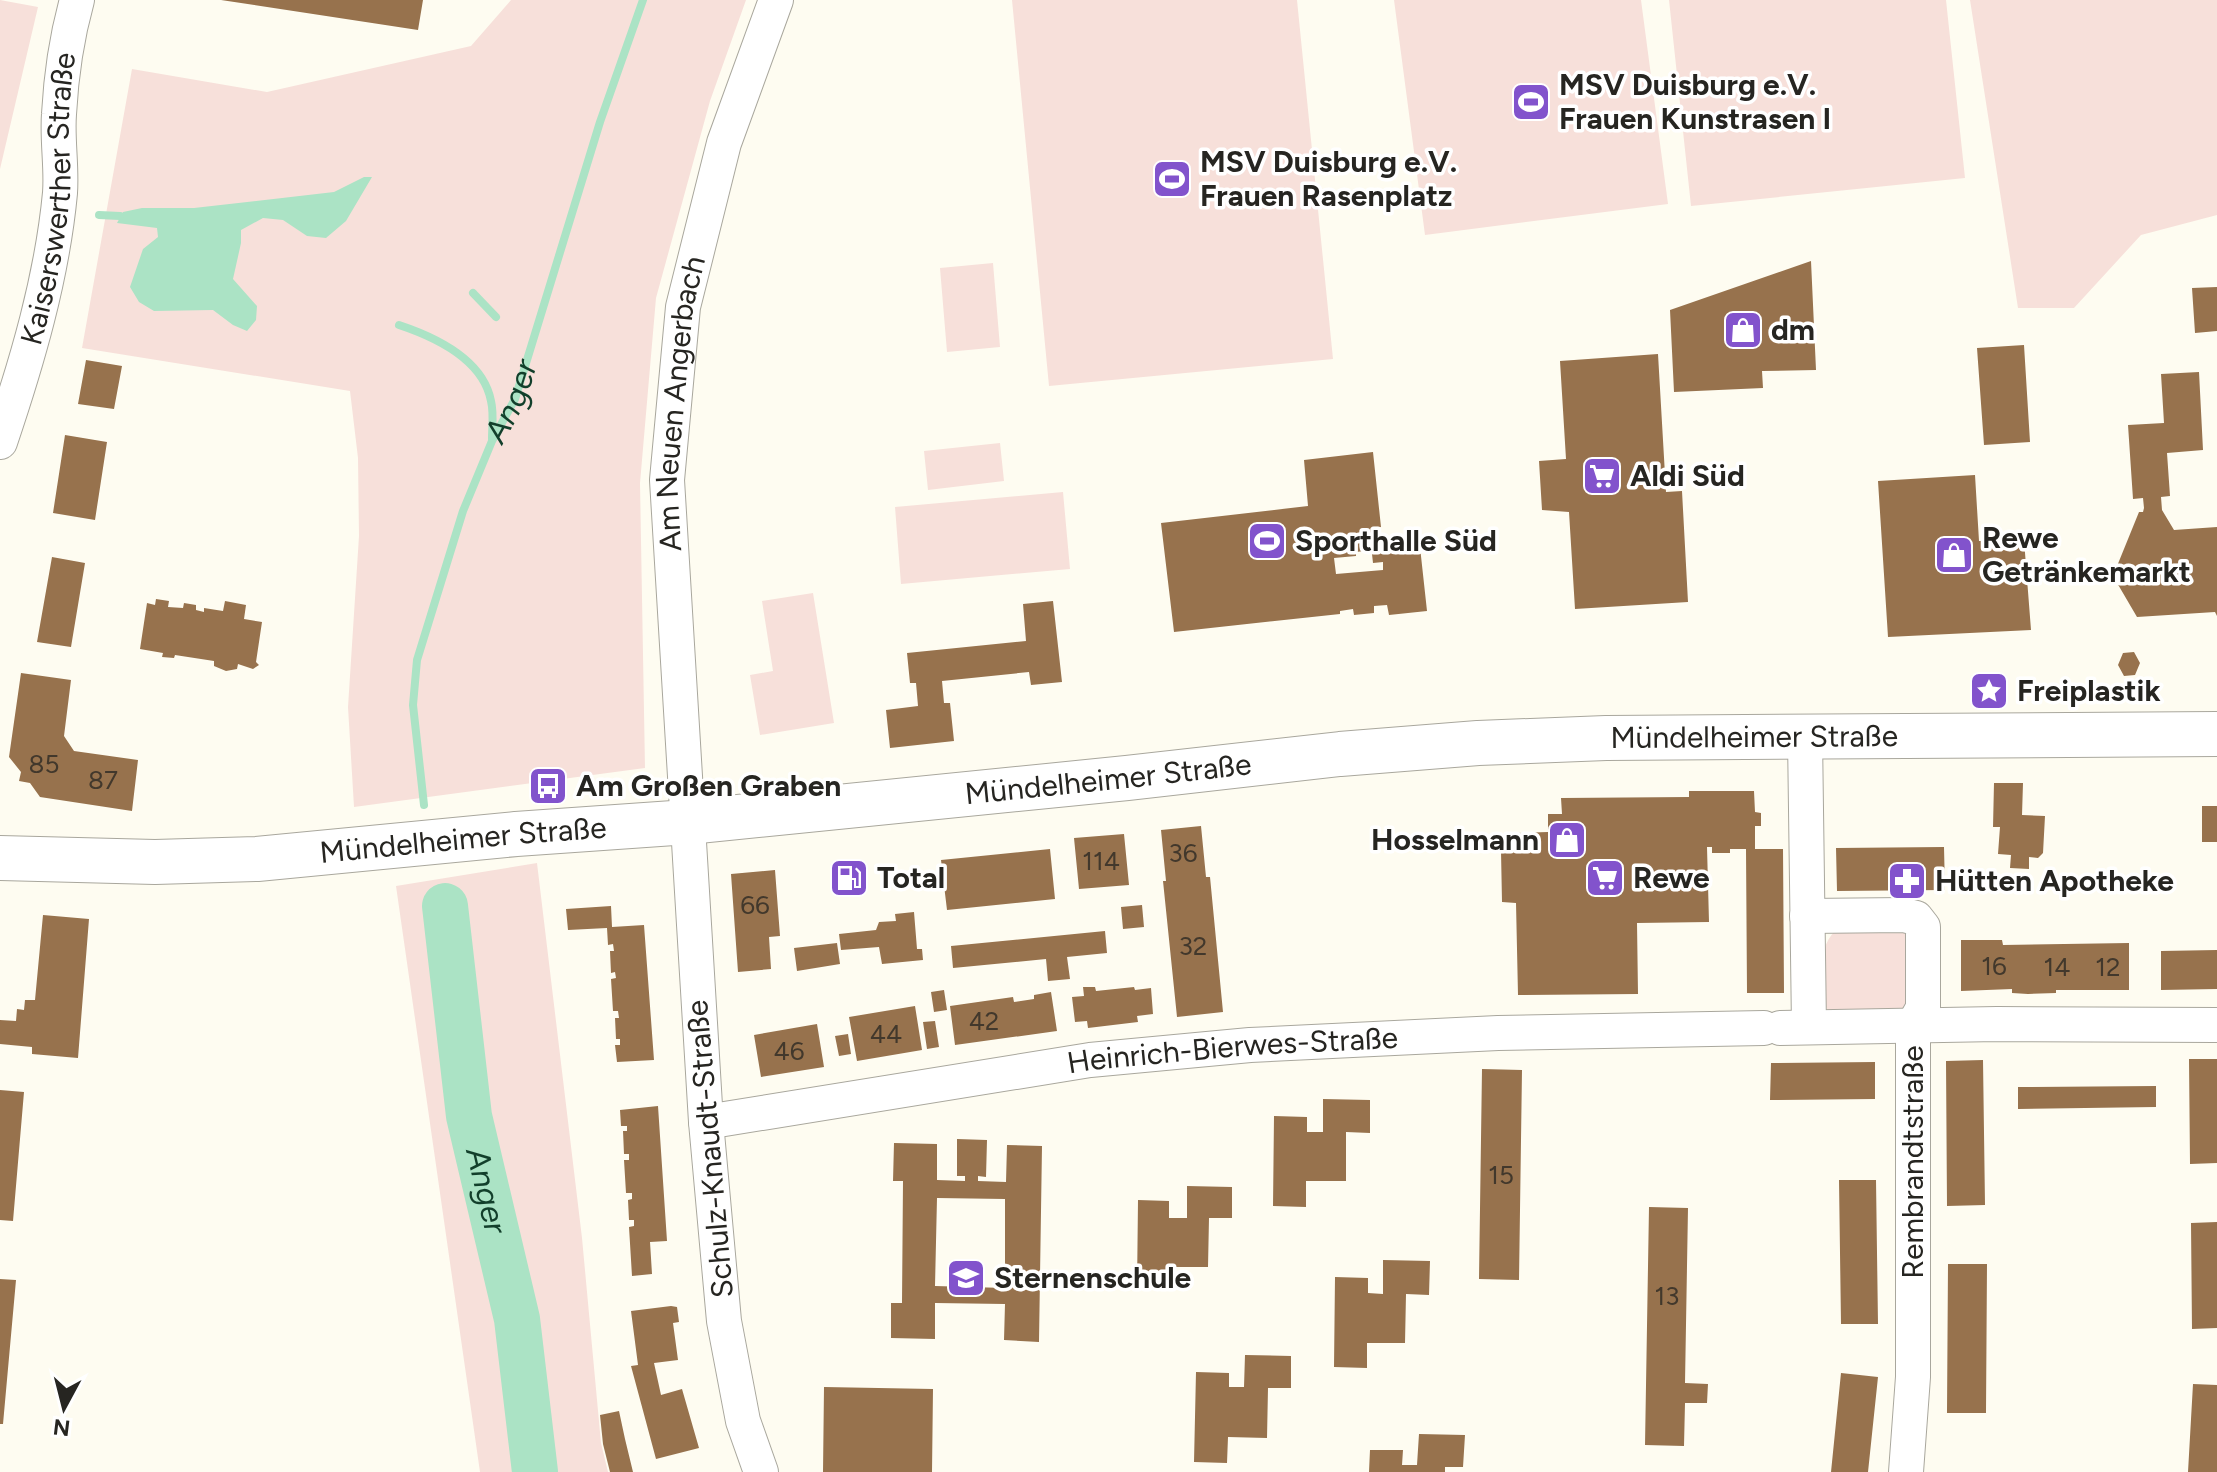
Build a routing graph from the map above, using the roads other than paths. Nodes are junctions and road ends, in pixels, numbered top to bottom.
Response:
1 (77, 0) edge
2 (776, 0) edge
3 (0, 442) edge
4 (2217, 734) edge
5 (1805, 737) junction
6 (688, 822) junction
7 (0, 858) edge
8 (1807, 916) junction
9 (2217, 1025) edge
10 (1913, 1026) junction
11 (1784, 1028) junction
12 (706, 1122) junction
13 (761, 1472) edge
14 (1906, 1472) edge

1 - 3 street, Kaiserswerther Straße
2 - 6 street, Am Neuen Angerbach
4 - 5 main road, Mündelheimer Straße
5 - 6 main road, Mündelheimer Straße
5 - 8 street
6 - 7 main road, Mündelheimer Straße
6 - 12 street, Schulz-Knaudt-Straße
8 - 10 street, Rembrandtstraße
8 - 11 street
9 - 10 street, Heinrich-Bierwes-Straße
10 - 11 street, Heinrich-Bierwes-Straße
10 - 14 street, Rembrandtstraße
11 - 12 street, Heinrich-Bierwes-Straße
12 - 13 street, Schulz-Knaudt-Straße

